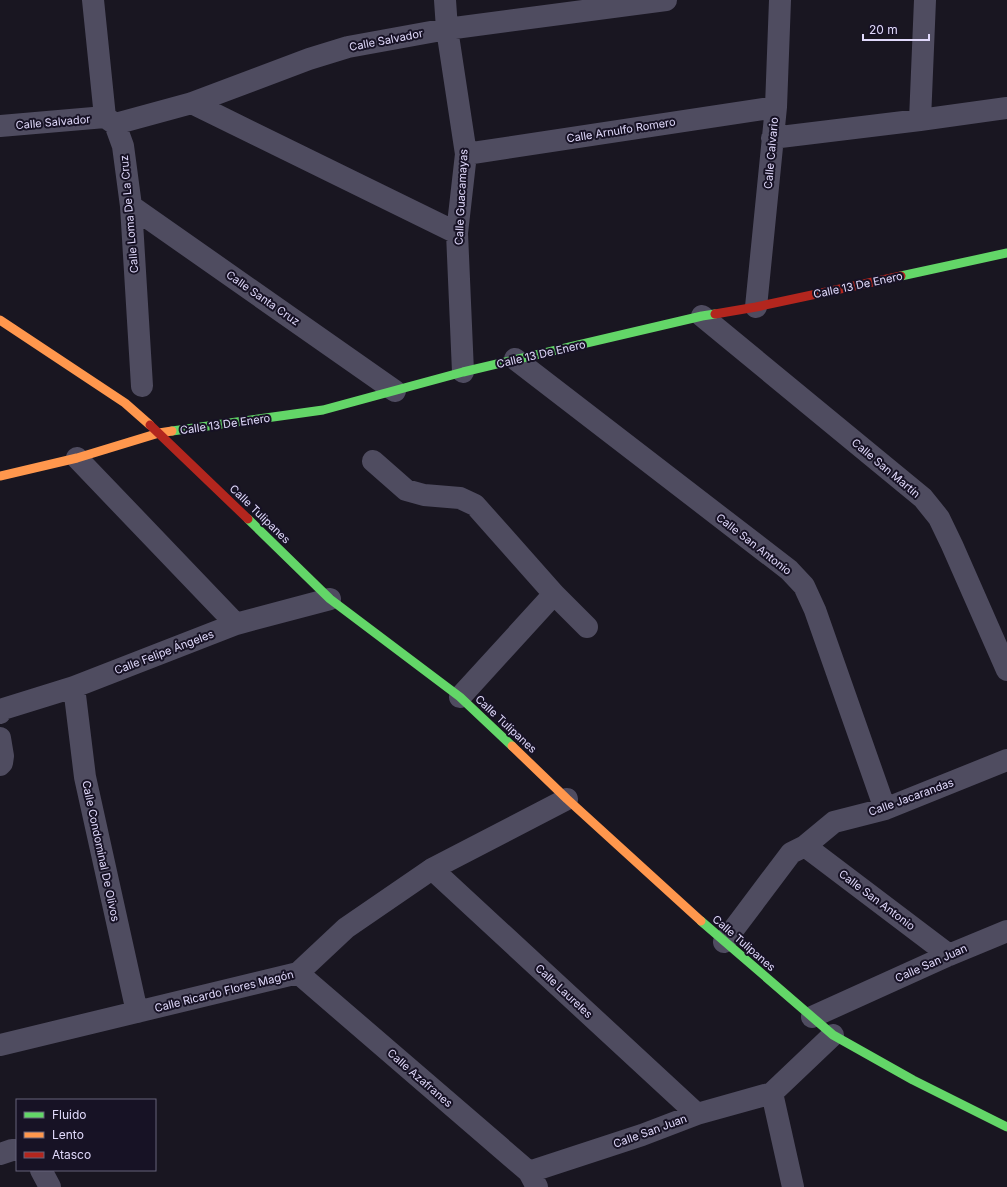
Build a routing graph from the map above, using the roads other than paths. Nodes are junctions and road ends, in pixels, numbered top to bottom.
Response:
1 (93, 0) edge
2 (445, 0) edge
3 (666, 0) edge
4 (780, 0) edge
5 (925, 0) edge
6 (447, 28) junction
7 (192, 103) junction
8 (776, 107) junction
9 (1007, 108) edge
10 (110, 120) junction
11 (920, 120) junction
12 (0, 126) edge
13 (772, 138) junction
14 (466, 154) junction
15 (130, 206) junction
16 (457, 233) junction
17 (1007, 253) edge
18 (756, 306) junction
19 (702, 316) junction
20 (0, 320) edge
21 (515, 359) junction
22 (463, 372) junction
23 (142, 386) dead end
24 (395, 390) junction
25 (159, 433) junction
26 (77, 458) junction
27 (373, 461) dead end
28 (0, 476) edge
29 (554, 594) junction
30 (330, 599) junction
31 (236, 624) junction
32 (587, 627) dead end
33 (1007, 670) edge
34 (74, 687) junction
35 (460, 698) junction
36 (0, 713) edge
37 (0, 738) edge
38 (1007, 760) edge
39 (0, 765) edge
40 (567, 799) junction
41 (886, 809) junction
42 (805, 846) junction
43 (432, 869) junction
44 (1007, 931) edge
45 (724, 942) junction
46 (949, 954) junction
47 (298, 974) junction
48 (137, 1012) junction
49 (812, 1017) junction
50 (833, 1035) junction
51 (0, 1046) edge
52 (772, 1093) junction
53 (697, 1114) junction
54 (1007, 1127) edge
55 (16, 1150) edge
56 (0, 1154) edge
57 (42, 1171) edge
58 (533, 1180) edge
59 (50, 1187) edge
60 (794, 1187) edge

1 - 10 street, Calle Loma De La Cruz
2 - 6 street, Calle Guacamayas
3 - 6 street, Calle Salvador
4 - 8 street, Calle Calvario
5 - 11 street
6 - 7 street, Calle Salvador
6 - 14 street, Calle Guacamayas
7 - 10 street, Calle Salvador
7 - 16 street
8 - 13 street, Calle Calvario
8 - 14 street, Calle Arnulfo Romero
9 - 11 street
10 - 12 street, Calle Salvador
10 - 15 street, Calle Loma De La Cruz
11 - 13 street
13 - 18 street, Calle Calvario
14 - 16 street, Calle Guacamayas
15 - 23 street, Calle Loma De La Cruz
15 - 24 street, Calle Santa Cruz
16 - 22 street, Calle Guacamayas
17 - 18 street, Calle 13 De Enero
18 - 19 street, Calle 13 De Enero
19 - 21 street, Calle 13 De Enero
19 - 33 street, Calle San Martín
20 - 25 street, Calle Tulipanes
21 - 22 street, Calle 13 De Enero
21 - 41 street, Calle San Antonio
22 - 24 street, Calle 13 De Enero
24 - 25 street, Calle 13 De Enero
25 - 26 street, Calle 13 De Enero
25 - 30 street, Calle Tulipanes
26 - 28 street, Calle 13 De Enero
26 - 31 street
27 - 29 street
29 - 32 street
29 - 35 street
30 - 31 street, Calle Felipe Ángeles
30 - 35 street, Calle Tulipanes
31 - 34 street, Calle Felipe Ángeles
34 - 36 street, Calle Felipe Ángeles
34 - 48 street, Calle Condominal De Olivos
35 - 40 street, Calle Tulipanes
37 - 39 street
38 - 41 street, Calle Jacarandas
40 - 43 street, Calle Ricardo Flores Magón
40 - 45 street, Calle Tulipanes
41 - 42 street, Calle Jacarandas
42 - 45 street, Calle Jacarandas
42 - 46 street, Calle San Antonio
43 - 47 street, Calle Ricardo Flores Magón
43 - 53 street, Calle Laureles
44 - 46 street, Calle San Juan
45 - 49 street, Calle Tulipanes
46 - 49 street, Calle San Juan
47 - 48 street, Calle Ricardo Flores Magón
47 - 58 street, Calle Azafranes
48 - 51 street, Calle Ricardo Flores Magón
49 - 50 street, Calle Tulipanes
50 - 52 street
50 - 54 street, Calle Tulipanes
52 - 53 street, Calle San Juan
52 - 60 street
53 - 58 street, Calle San Juan
55 - 56 street
57 - 59 street

